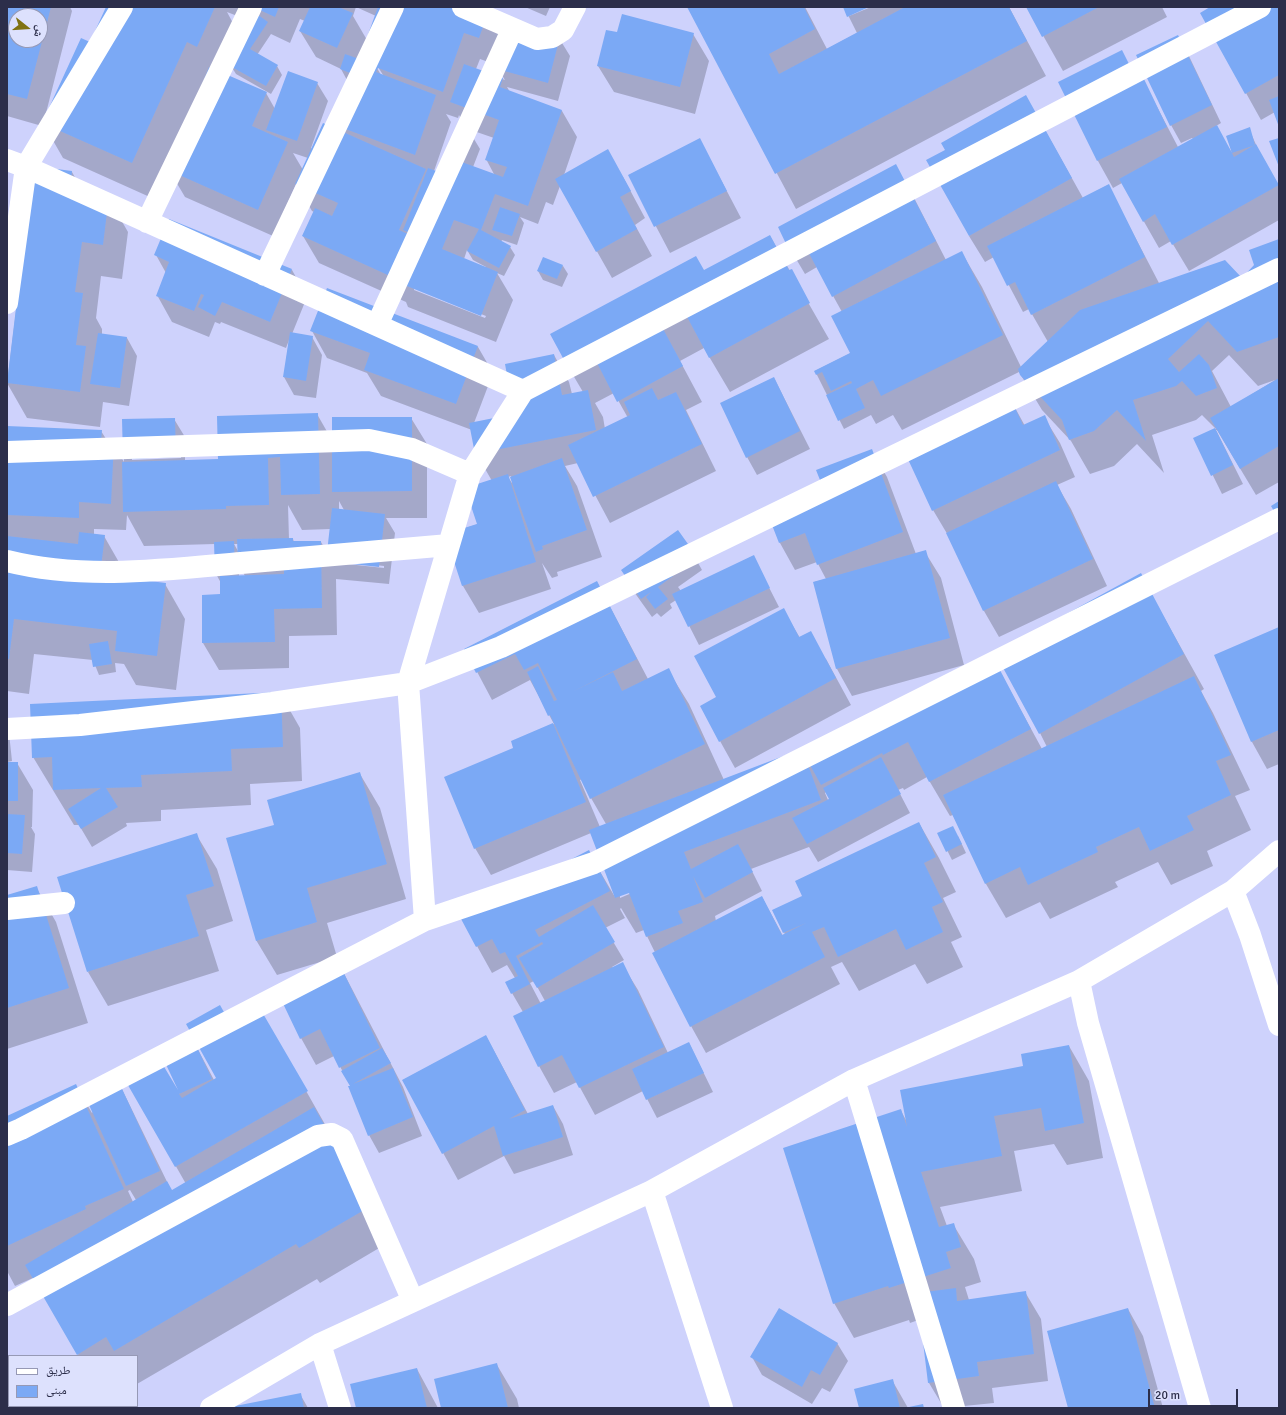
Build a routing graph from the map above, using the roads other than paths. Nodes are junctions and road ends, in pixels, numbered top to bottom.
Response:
1 (122, 7) edge
2 (251, 7) edge
3 (393, 7) edge
4 (463, 7) edge
5 (575, 7) edge
6 (1260, 7) edge
7 (512, 30) junction
8 (17, 163) edge
9 (147, 222) junction
10 (1279, 269) edge
11 (265, 275) junction
12 (7, 303) edge
13 (377, 326) junction
14 (522, 391) junction
15 (7, 452) edge
16 (470, 474) junction
17 (1279, 519) edge
18 (449, 545) junction
19 (7, 561) edge
20 (408, 684) junction
21 (7, 729) edge
22 (1279, 850) edge
23 (1233, 891) junction
24 (64, 903) dead end
25 (7, 909) edge
26 (425, 920) junction
27 (1079, 981) junction
28 (1279, 1025) edge
29 (854, 1080) junction
30 (7, 1135) edge
31 (652, 1191) junction
32 (413, 1301) junction
33 (7, 1305) edge
34 (320, 1344) junction
35 (211, 1408) edge
36 (340, 1408) edge
37 (722, 1408) edge
38 (954, 1408) edge
39 (1200, 1408) edge

1 - 8 street
2 - 9 street
3 - 11 street
4 - 7 street
5 - 7 street
6 - 14 street
7 - 13 street
8 - 9 street
8 - 12 street
9 - 11 street
10 - 20 street
11 - 13 street
13 - 14 street
14 - 16 street
15 - 16 street
16 - 18 street
17 - 26 street
18 - 19 street
18 - 20 street
20 - 21 street
20 - 26 street
22 - 23 street
23 - 27 street
23 - 28 street
24 - 25 street
26 - 30 street
27 - 29 street
27 - 39 street
29 - 31 street
29 - 38 street
31 - 32 street
31 - 37 street
32 - 33 street
32 - 34 street
34 - 35 street
34 - 36 street

